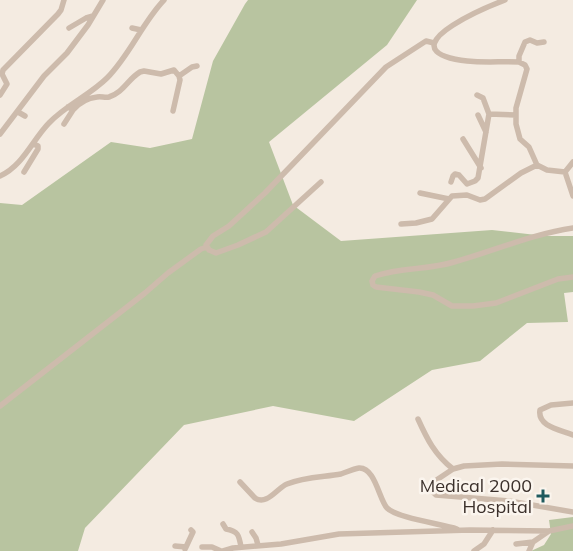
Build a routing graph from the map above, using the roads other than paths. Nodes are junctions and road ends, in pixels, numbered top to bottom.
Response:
1 (64, 0) edge
2 (103, 0) edge
3 (164, 0) edge
4 (505, 0) edge
5 (93, 16) junction
6 (69, 28) dead end
7 (132, 28) dead end
8 (141, 30) junction
9 (544, 42) dead end
10 (434, 44) junction
11 (519, 62) junction
12 (197, 66) dead end
13 (179, 76) junction
14 (0, 95) edge
15 (477, 95) dead end
16 (70, 109) junction
17 (173, 111) dead end
18 (18, 112) junction
19 (490, 114) junction
20 (478, 115) dead end
21 (516, 115) junction
22 (25, 116) dead end
23 (64, 124) dead end
24 (486, 132) junction
25 (0, 134) edge
26 (463, 139) dead end
27 (34, 144) junction
28 (573, 162) edge
29 (537, 165) junction
30 (481, 168) junction
31 (24, 172) dead end
32 (565, 172) junction
33 (0, 176) edge
34 (321, 182) dead end
35 (451, 182) dead end
36 (420, 194) dead end
37 (573, 196) edge
38 (449, 199) junction
39 (401, 224) dead end
40 (573, 228) edge
41 (207, 248) junction
42 (573, 277) edge
43 (573, 402) edge
44 (0, 406) edge
45 (418, 419) dead end
46 (573, 435) edge
47 (573, 466) edge
48 (453, 468) junction
49 (240, 482) dead end
50 (573, 512) edge
51 (223, 524) dead end
52 (573, 526) edge
53 (191, 530) dead end
54 (461, 530) junction
55 (493, 530) junction
56 (549, 531) junction
57 (252, 532) dead end
58 (533, 542) junction
59 (516, 544) dead end
60 (258, 545) junction
61 (174, 546) dead end
62 (202, 547) dead end
63 (241, 547) junction
64 (185, 549) edge
65 (222, 551) edge
66 (474, 551) edge
67 (529, 551) edge

1 - 14 street
2 - 5 street
3 - 8 street
4 - 10 street
5 - 6 street
5 - 18 street
7 - 8 street
8 - 16 street
9 - 11 street
10 - 11 street
10 - 41 street
11 - 21 street
12 - 13 street
13 - 16 street
13 - 17 street
15 - 19 street
16 - 23 street
16 - 27 street
18 - 22 street
18 - 25 street
19 - 21 street
19 - 24 street
20 - 24 street
21 - 29 street
24 - 30 street
26 - 30 street
27 - 31 street
27 - 33 street
28 - 32 street
29 - 32 street
29 - 38 street
30 - 35 street
32 - 37 street
34 - 41 street
36 - 38 street
38 - 39 street
40 - 42 street
41 - 44 street
43 - 46 street
45 - 48 street
47 - 48 street
48 - 50 street
49 - 54 street
51 - 63 street
52 - 56 street
53 - 64 street
54 - 55 street
54 - 60 street
55 - 56 street
55 - 66 street
56 - 58 street
57 - 60 street
58 - 59 street
58 - 67 street
60 - 63 street
61 - 64 street
62 - 65 street
63 - 65 street

